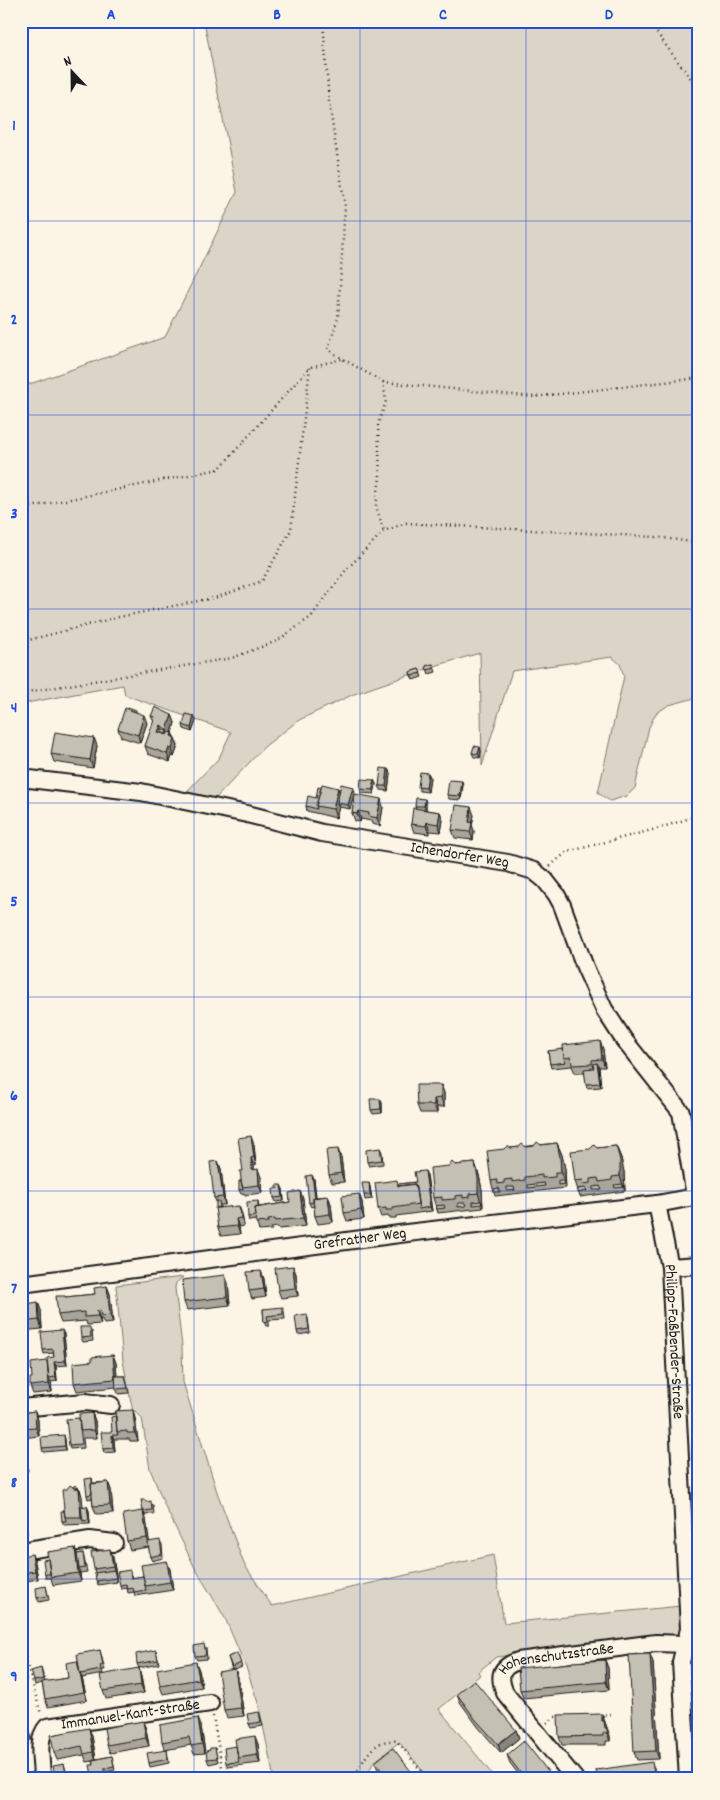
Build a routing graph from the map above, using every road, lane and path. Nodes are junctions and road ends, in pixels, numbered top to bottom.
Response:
1 (323, 21) edge
2 (648, 21) edge
3 (699, 90) edge
4 (342, 359) junction
5 (310, 367) junction
6 (699, 378) edge
7 (383, 382) junction
8 (21, 509) edge
9 (384, 531) junction
10 (699, 543) edge
11 (21, 642) edge
12 (21, 693) edge
13 (21, 778) edge
14 (699, 815) edge
15 (539, 875) junction
16 (697, 1196) edge
17 (657, 1204) junction
18 (699, 1265) edge
19 (670, 1267) junction
20 (21, 1284) edge
21 (111, 1405) dead end
22 (21, 1408) edge
23 (114, 1543) dead end
24 (21, 1551) edge
25 (21, 1643) edge
26 (685, 1644) junction
27 (31, 1677) junction
28 (21, 1681) edge
29 (210, 1703) joint
30 (613, 1714) dead end
31 (594, 1715) edge
32 (564, 1717) edge
33 (47, 1727) junction
34 (537, 1732) junction
35 (42, 1778) edge
36 (38, 1779) edge
37 (224, 1779) edge
38 (353, 1779) edge
39 (428, 1779) edge
40 (575, 1779) edge
41 (688, 1779) edge

1 - 4 path
2 - 3 path
4 - 5 path
4 - 7 path
5 - 8 path
5 - 11 path
6 - 7 path
7 - 9 path
9 - 10 path
9 - 12 path
13 - 15 street, Ichendorfer Weg
14 - 15 path
15 - 16 street, Ichendorfer Weg
16 - 17 street, Grefrather Weg
17 - 19 street, Philipp-Faßbender-Straße
17 - 20 street, Grefrather Weg
18 - 19 street
19 - 26 street, Philipp-Faßbender-Straße
21 - 22 street
23 - 24 street
25 - 27 path
26 - 34 street, Hohenschutzstraße
26 - 41 street, Philipp-Faßbender-Straße
27 - 28 path
27 - 33 path
29 - 33 street, Immanuel-Kant-Straße
29 - 37 path
30 - 31 path
32 - 34 path
33 - 35 street, Immanuel-Kant-Straße
34 - 40 street, Hohenschutzstraße
35 - 36 street, Immanuel-Kant-Straße
38 - 39 path

